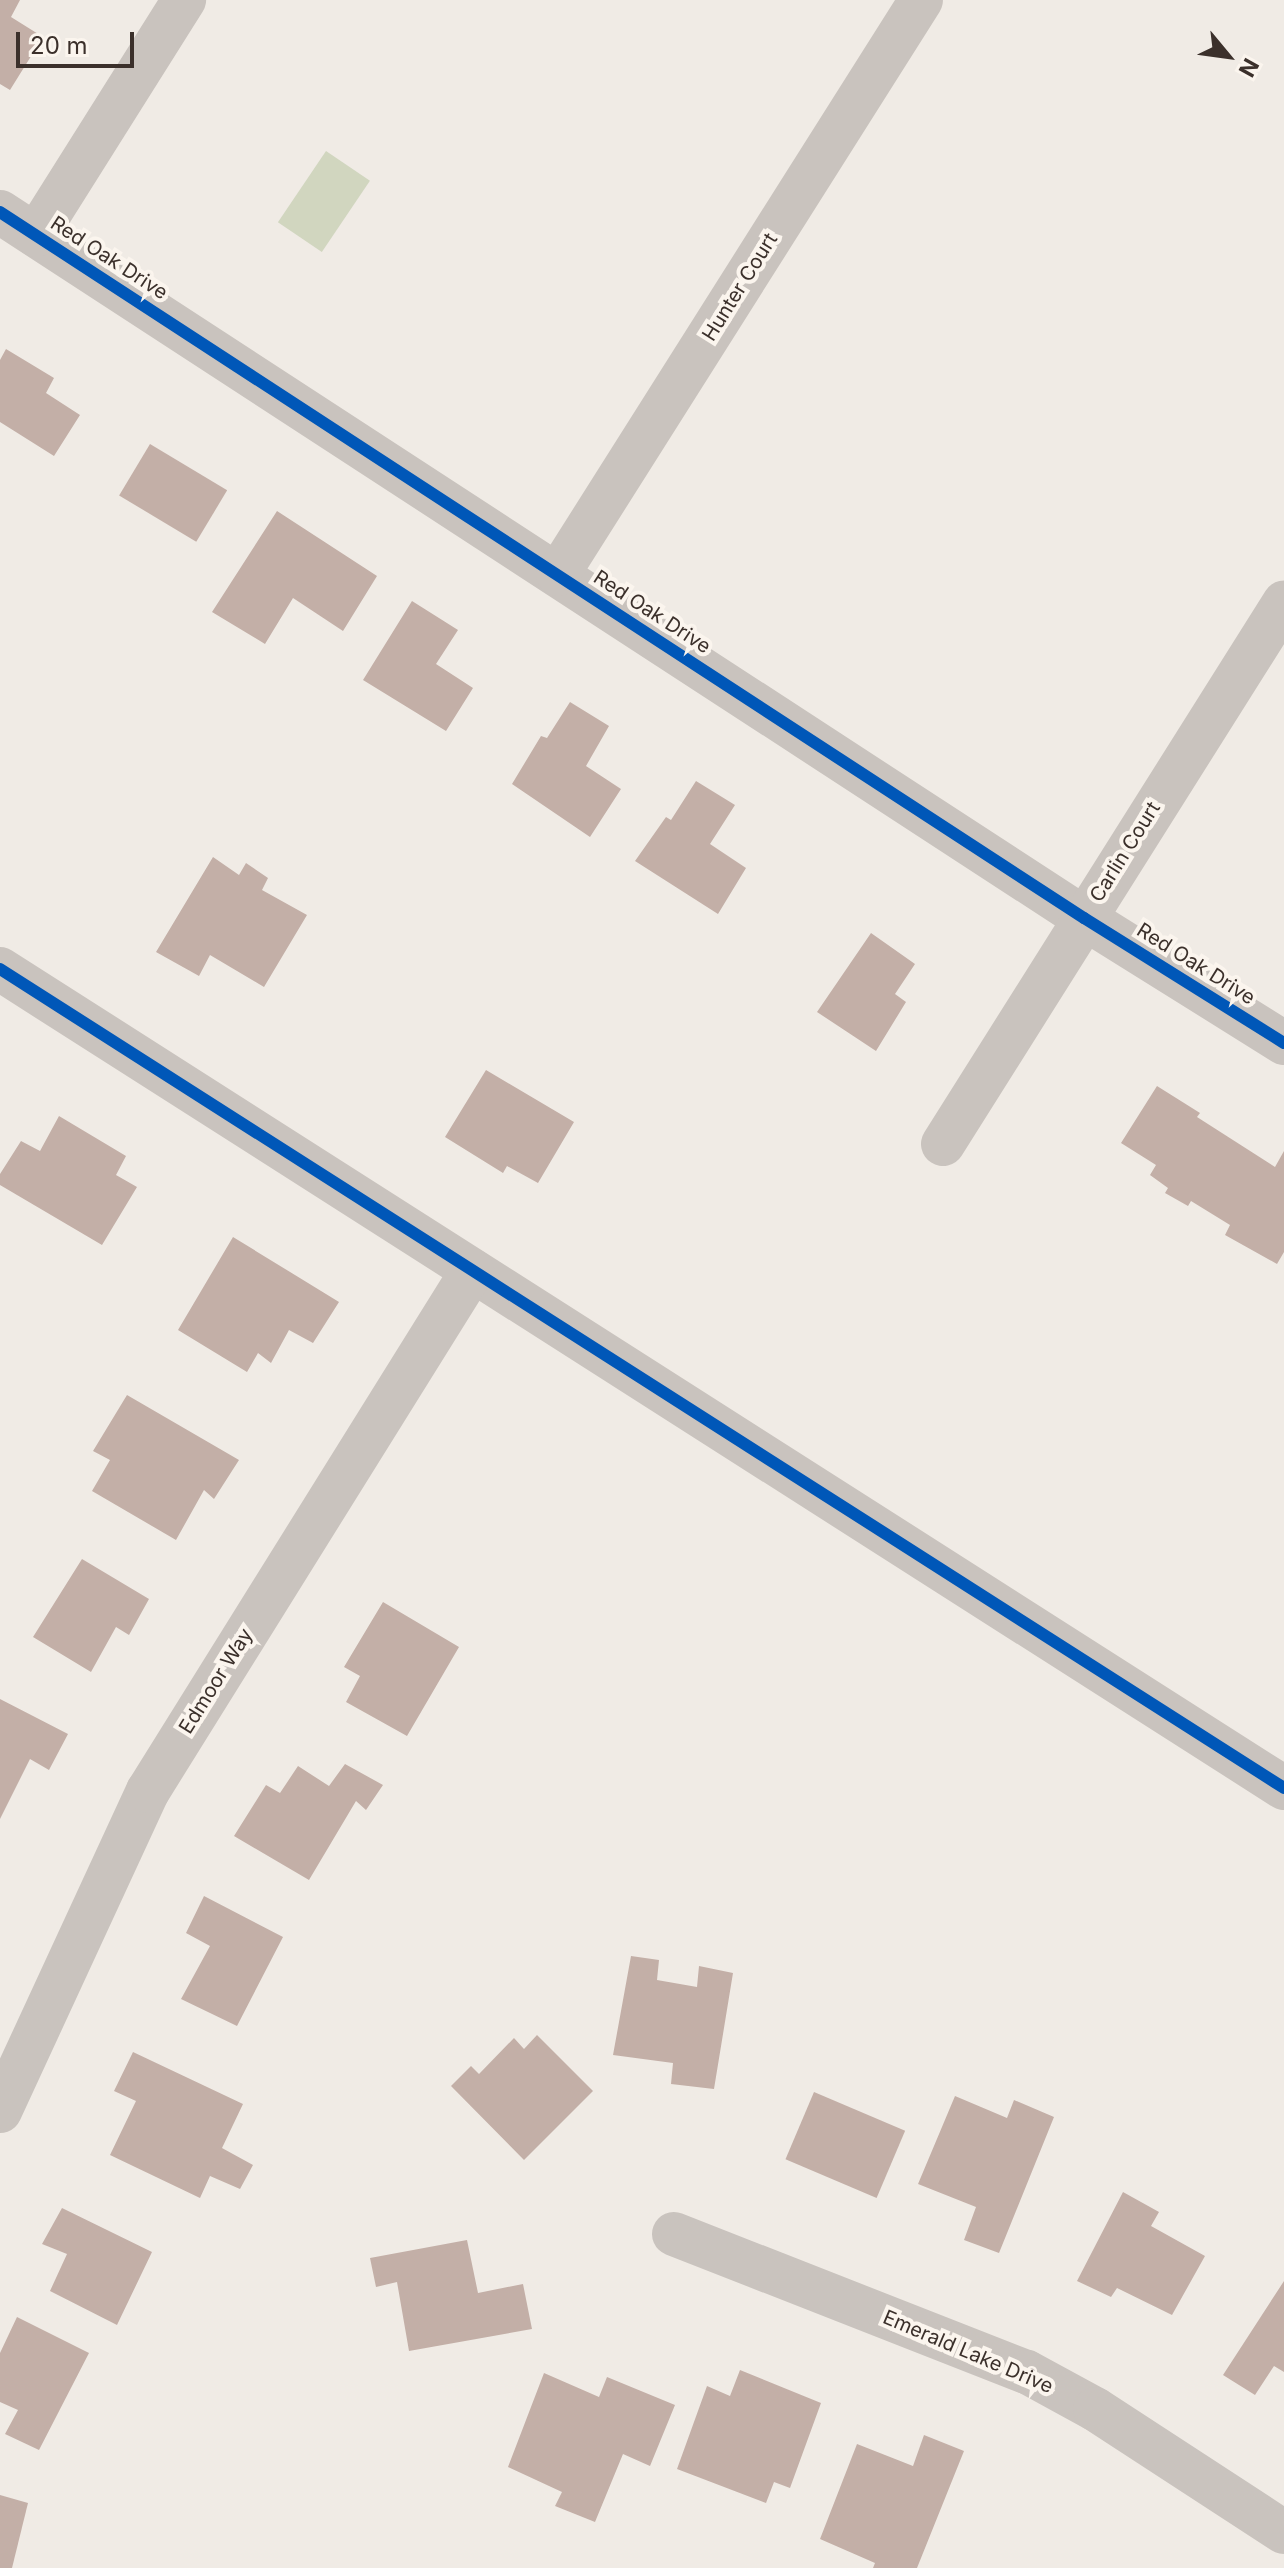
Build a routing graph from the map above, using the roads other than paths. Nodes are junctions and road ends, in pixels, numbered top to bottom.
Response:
1 (184, 0) edge
2 (921, 0) edge
3 (0, 212) edge
4 (36, 235) junction
5 (558, 574) junction
6 (1284, 603) edge
7 (1084, 918) junction
8 (0, 969) edge
9 (1284, 1043) edge
10 (943, 1144) dead end
11 (472, 1271) junction
12 (1284, 1788) edge
13 (0, 2111) edge
14 (674, 2234) dead end
15 (1284, 2532) edge

1 - 4 street
2 - 5 street, Hunter Court
3 - 4 street, Red Oak Drive
4 - 5 street, Red Oak Drive
5 - 7 street, Red Oak Drive
6 - 7 street, Carlin Court
7 - 9 street, Red Oak Drive
7 - 10 street, Carlin Court
8 - 11 street
11 - 12 street
11 - 13 street, Edmoor Way
14 - 15 street, Emerald Lake Drive

